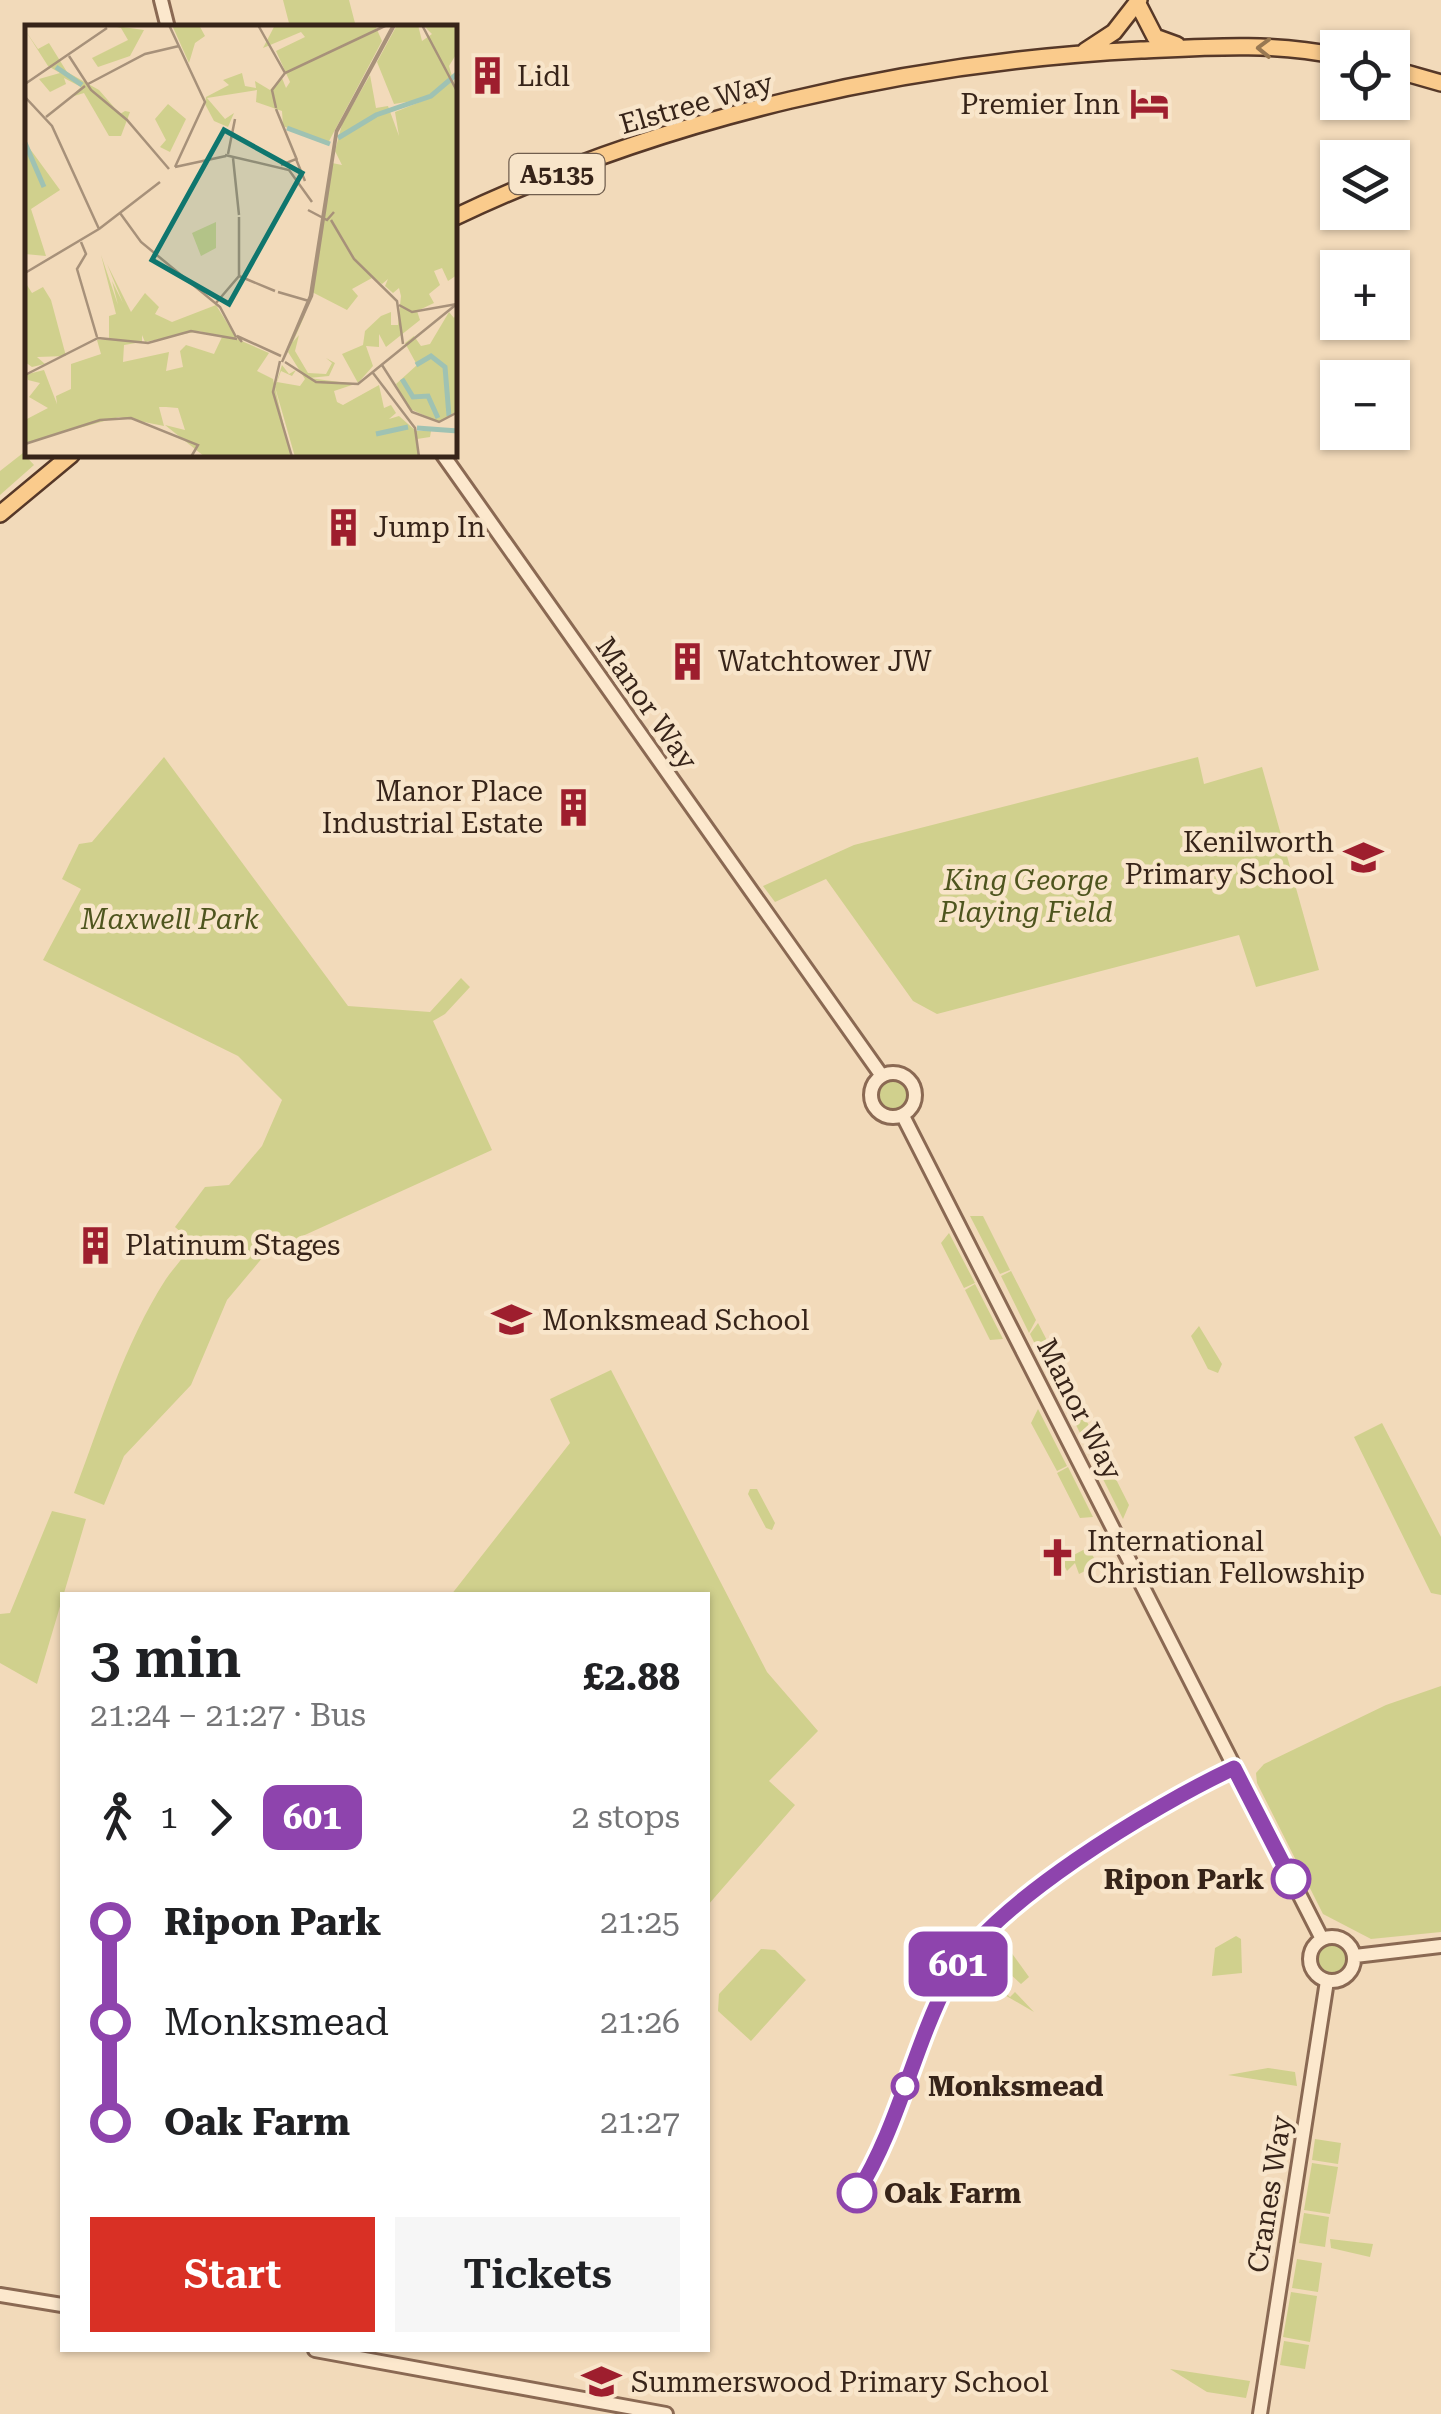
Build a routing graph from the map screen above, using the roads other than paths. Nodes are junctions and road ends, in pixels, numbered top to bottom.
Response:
1 (161, 0) edge
2 (1138, 2) edge
3 (167, 25) edge
4 (1190, 48) junction
5 (1085, 51) junction
6 (1320, 54) edge
7 (1410, 74) edge
8 (1441, 83) edge
9 (458, 216) edge
10 (67, 458) edge
11 (445, 458) edge
12 (0, 514) edge
13 (882, 1076) junction
14 (902, 1116) junction
15 (1322, 1938) junction
16 (1441, 1946) edge
17 (1354, 1956) junction
18 (1327, 1980) junction
19 (0, 2294) edge
20 (60, 2304) edge
21 (326, 2352) edge
22 (666, 2414) edge
23 (1260, 2414) edge

1 - 3 street
2 - 4 main road, A5135
2 - 5 main road, A5135
4 - 5 main road, A5135
6 -> 4 main road, A5135
5 - 9 main road, Elstree Way / A5135
7 - 8 main road
10 - 12 main road
11 - 13 street, Manor Way
13 - 14 street
13 - 14 street
14 - 15 street, Manor Way
15 - 17 street
15 - 18 street
16 - 17 street
17 - 18 street
18 - 23 street, Cranes Way
19 - 20 street
21 - 22 street

